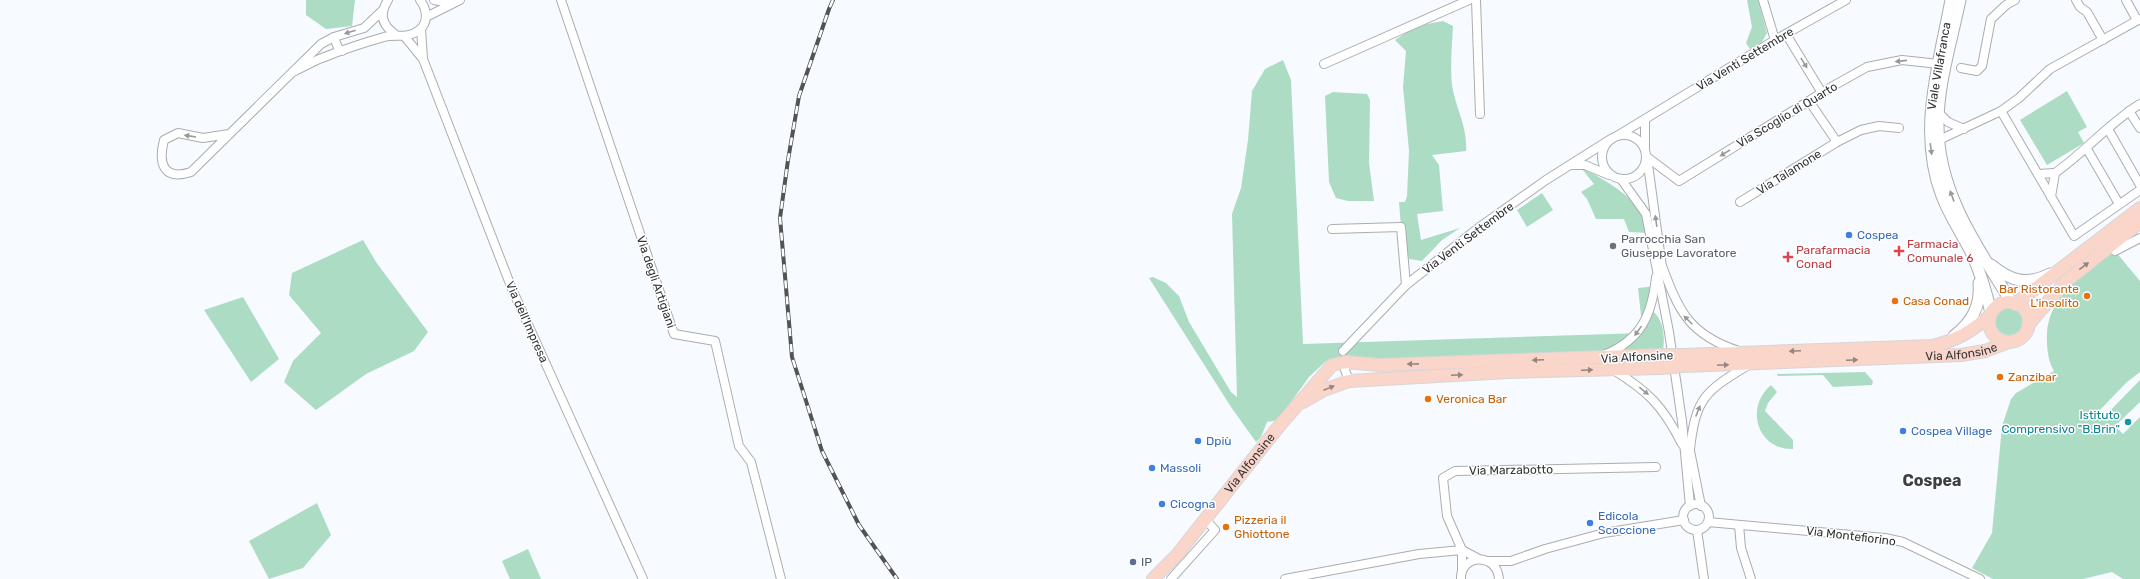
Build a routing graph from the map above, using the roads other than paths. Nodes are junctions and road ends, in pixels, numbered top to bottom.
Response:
1 (388, 0) edge
2 (420, 0) edge
3 (434, 0) edge
4 (460, 0) edge
5 (561, 0) edge
6 (1469, 0) edge
7 (1476, 0) edge
8 (1763, 0) edge
9 (1846, 0) edge
10 (1951, 0) edge
11 (1960, 0) edge
12 (2015, 0) edge
13 (2076, 0) edge
14 (2126, 0) edge
15 (451, 3) junction
16 (382, 11) junction
17 (426, 17) junction
18 (2139, 19) edge
19 (421, 29) junction
20 (395, 34) junction
21 (1786, 34) junction
22 (334, 37) junction
23 (405, 37) junction
24 (1775, 40) junction
25 (2102, 40) junction
26 (342, 51) junction
27 (423, 59) junction
28 (1324, 64) dead end
29 (1939, 64) junction
30 (1961, 68) dead end
31 (295, 71) junction
32 (1822, 93) junction
33 (1809, 101) junction
34 (2140, 104) edge
35 (2001, 110) junction
36 (2129, 111) junction
37 (1938, 112) junction
38 (1480, 114) dead end
39 (1645, 119) junction
40 (1636, 125) junction
41 (1899, 128) dead end
42 (1964, 128) junction
43 (2140, 128) edge
44 (2108, 129) junction
45 (229, 134) junction
46 (1614, 138) junction
47 (1644, 138) junction
48 (1939, 140) junction
49 (1837, 142) junction
50 (2086, 148) junction
51 (1646, 153) junction
52 (1570, 165) junction
53 (2055, 173) junction
54 (2038, 174) junction
55 (1635, 177) junction
56 (1617, 178) junction
57 (1649, 178) junction
58 (2140, 185) edge
59 (2140, 190) edge
60 (2051, 198) junction
61 (1740, 202) dead end
62 (2119, 204) junction
63 (2140, 208) edge
64 (2140, 222) edge
65 (1332, 228) dead end
66 (2140, 238) edge
67 (2115, 251) dead end
68 (1982, 264) junction
69 (1659, 267) junction
70 (2058, 271) junction
71 (1406, 285) junction
72 (2014, 303) junction
73 (1991, 314) junction
74 (2028, 325) junction
75 (2009, 342) junction
76 (1932, 346) junction
77 (1344, 357) junction
78 (1748, 358) junction
79 (1589, 359) junction
80 (1660, 362) junction
81 (1611, 369) junction
82 (1348, 381) junction
83 (1295, 407) junction
84 (1687, 449) junction
85 (1656, 467) dead end
86 (1690, 506) junction
87 (1701, 506) junction
88 (1206, 520) junction
89 (1684, 520) junction
90 (1708, 522) junction
91 (1739, 525) junction
92 (1697, 530) junction
93 (1462, 550) junction
94 (1479, 559) junction
95 (1488, 561) junction
96 (1511, 561) junction
97 (1462, 570) junction
98 (1498, 576) edge
99 (643, 579) edge
100 (781, 579) edge
101 (1152, 579) edge
102 (1171, 579) edge
103 (1285, 579) edge
104 (1461, 579) edge
105 (1704, 579) edge
106 (1751, 579) edge
107 (1980, 579) edge

1 - 16 street
2 - 17 street
3 - 15 street
4 - 15 street
5 - 100 street, Via degli Artigiani
6 - 28 street
7 - 38 street
8 - 24 street
9 - 21 street, Via Venti Settembre
10 - 29 main road, Viale Villafranca
11 - 37 main road, Viale Villafranca
12 - 30 street
13 - 25 street
14 - 18 street
15 - 17 street
16 - 20 street
16 -> 22 street
17 - 19 street
18 - 25 street
19 - 23 street
19 - 27 street, Via dell'Impresa
20 - 23 street
20 - 26 street
21 - 24 street, Via Venti Settembre
21 -> 32 street, Via Venti Settembre
22 - 26 street
22 - 31 street
23 - 27 street, Via dell'Impresa
24 - 39 street, Via Venti Settembre
25 - 35 street
26 - 31 street
27 - 99 street, Via dell'Impresa
29 -> 32 street, Via Scoglio di Quarto
29 -> 68 main road, Viale Villafranca
31 - 45 street
32 - 33 street, Via Scoglio di Quarto
33 - 49 street
33 -> 51 street, Via Scoglio di Quarto
34 - 36 street
35 - 42 street
35 - 54 street
36 - 43 street
36 - 44 street
37 - 42 street
37 - 48 main road, Viale Villafranca
39 - 40 street, Via Venti Settembre
39 - 47 street
40 - 46 street, Via Venti Settembre
40 - 47 street
41 - 49 street, Via Talamone
42 - 48 street
44 - 50 street
44 - 58 street
45 -> 45 street
46 - 51 street
46 - 52 street, Via Venti Settembre
46 - 56 street
47 - 51 street
68 -> 48 main road, Viale Villafranca
49 - 61 street, Via Talamone
50 - 53 street
50 - 62 street
51 - 55 street
51 - 57 street
52 - 56 street
52 - 71 street, Via Venti Settembre
53 - 54 street
53 - 60 street
54 - 60 street
55 - 56 street
55 - 57 street
56 - 69 street
69 -> 57 street
59 - 62 street
60 - 62 street
63 - 70 main road
74 -> 64 main road
65 - 71 street, Via Venti Settembre
66 - 67 street
68 - 70 main road, Viale Villafranca
68 - 72 main road, Viale Villafranca
68 - 73 main road, Viale Villafranca
68 - 76 main road, Viale Villafranca
78 -> 69 street
69 -> 79 street
69 - 84 street
70 - 72 main road
71 - 77 street, Via Venti Settembre
72 - 73 main road
72 - 74 main road
73 - 75 main road
73 - 76 main road, Via Alfonsine
74 - 75 main road
78 -> 75 main road, Via Alfonsine
76 -> 78 main road, Via Alfonsine
79 -> 77 main road, Via Alfonsine
77 - 82 street
77 - 83 main road, Via Alfonsine
78 - 80 main road, Via Alfonsine, bridge
84 -> 78 street
79 - 80 main road, Via Alfonsine
80 - 81 main road, Via Alfonsine
82 -> 81 main road, Via Alfonsine
81 -> 84 street
83 -> 82 main road, Via Alfonsine
83 - 88 main road, Via Alfonsine
84 - 86 street
84 - 87 street
85 - 93 street, Via Marzabotto
86 - 87 street
86 - 89 street
87 - 90 street
88 - 101 main road, Via Alfonsine
88 - 102 street
89 - 92 street
89 - 96 street
90 - 91 street, Via Montefiorino
90 - 92 street
91 - 106 street
91 - 107 street, Via Montefiorino
92 - 105 street
93 - 94 street
93 - 97 street, Via Marzabotto
93 - 103 street
94 - 95 street
94 - 97 street
95 - 96 street
95 - 98 street
96 - 98 street
97 - 104 street, Via Marzabotto

